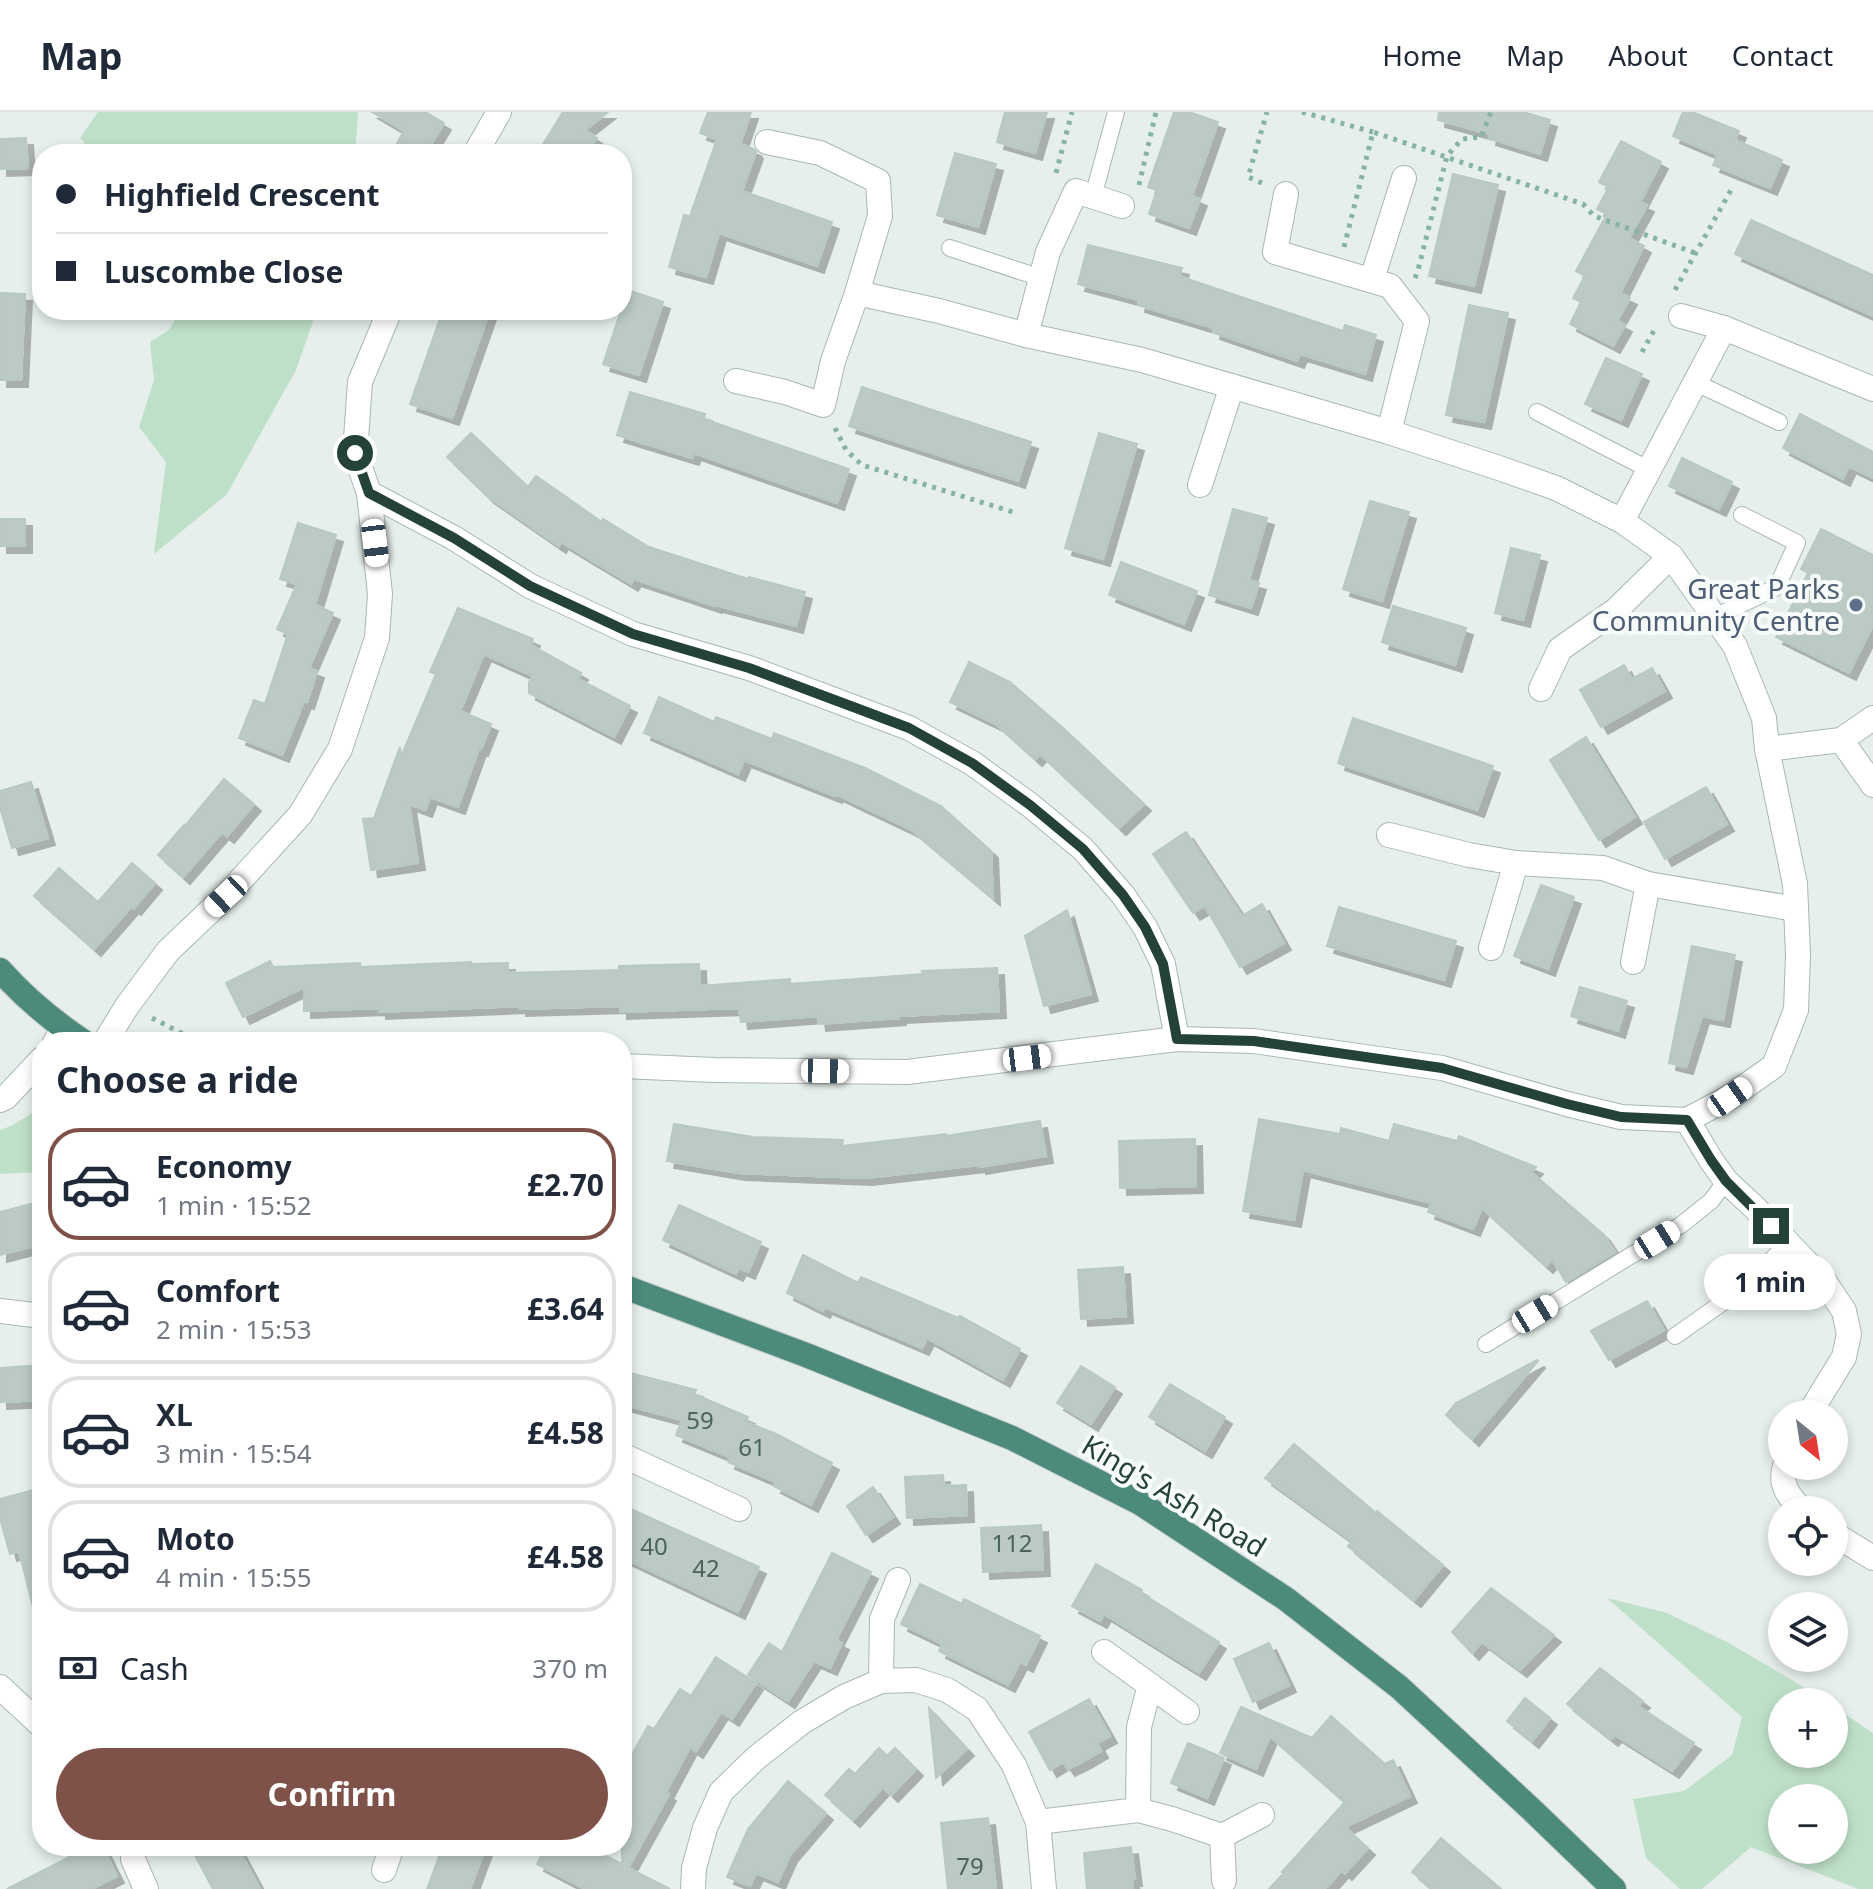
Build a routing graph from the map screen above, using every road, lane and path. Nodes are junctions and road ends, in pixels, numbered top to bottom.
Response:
1 (499, 112) edge
2 (1072, 112) edge
3 (1116, 112) edge
4 (1156, 112) edge
5 (1267, 112) edge
6 (1302, 112) edge
7 (1491, 112) edge
8 (1373, 132) junction
9 (767, 142) dead end
10 (481, 144) edge
11 (1447, 156) junction
12 (1404, 178) dead end
13 (1731, 190) dead end
14 (1085, 194) junction
15 (1286, 194) joint
16 (1130, 200) joint
17 (950, 248) dead end
18 (1695, 253) junction
19 (1338, 270) junction
20 (1041, 278) junction
21 (1372, 279) junction
22 (857, 293) junction
23 (1403, 303) junction
24 (1671, 310) junction
25 (386, 320) edge
26 (1724, 328) junction
27 (1026, 335) junction
28 (1642, 352) dead end
29 (736, 381) dead end
30 (1696, 383) junction
31 (1232, 386) junction
32 (1873, 389) edge
33 (823, 405) junction
34 (1537, 412) dead end
35 (1779, 422) dead end
36 (1389, 432) junction
37 (1648, 469) junction
38 (1200, 485) dead end
39 (369, 493) junction
40 (1016, 513) dead end
41 (1742, 515) dead end
42 (1622, 521) junction
43 (1671, 556) junction
44 (1715, 617) junction
45 (1541, 689) dead end
46 (1873, 718) edge
47 (1841, 740) junction
48 (1767, 749) junction
49 (1873, 785) edge
50 (1389, 835) dead end
51 (1516, 863) junction
52 (1648, 884) junction
53 (1796, 909) junction
54 (1491, 948) dead end
55 (1633, 962) dead end
56 (0, 970) edge
57 (127, 1006) junction
58 (62, 1032) edge
59 (111, 1032) edge
60 (179, 1032) edge
61 (1177, 1039) junction
62 (632, 1066) edge
63 (32, 1070) edge
64 (0, 1100) edge
65 (1687, 1120) junction
66 (1726, 1181) junction
67 (1787, 1243) junction
68 (632, 1290) edge
69 (0, 1311) edge
70 (32, 1315) edge
71 (1675, 1336) dead end
72 (1486, 1344) dead end
73 (1818, 1400) edge
74 (632, 1460) edge
75 (739, 1509) dead end
76 (1848, 1543) edge
77 (1873, 1558) edge
78 (898, 1580) dead end
79 (1104, 1652) dead end
80 (881, 1681) junction
81 (1150, 1685) junction
82 (0, 1687) edge
83 (1187, 1712) dead end
84 (32, 1717) edge
85 (1138, 1810) junction
86 (1262, 1815) dead end
87 (1038, 1822) junction
88 (1222, 1836) junction
89 (389, 1856) edge
90 (133, 1859) dead end
91 (384, 1870) dead end
92 (1224, 1881) dead end
93 (146, 1889) edge
94 (693, 1889) edge
95 (1044, 1889) edge
96 (1614, 1889) edge

1 - 10 street
2 - 14 path
3 - 14 lane
4 - 16 path
5 - 15 path
6 - 8 path
7 - 11 path
8 - 11 path
8 - 19 path
9 - 22 street
11 - 18 path
11 - 23 path
12 - 21 street
13 - 18 path
14 - 16 street
14 - 20 street
15 - 19 street
17 - 20 lane
18 - 24 path
19 - 21 street
20 - 27 street
21 - 23 street
22 - 27 street
22 - 33 street
23 - 36 street
24 - 26 street
24 - 28 path
25 - 39 street
26 - 30 street
26 - 32 street
27 - 31 street
29 - 33 street
30 - 35 lane
30 - 37 street
31 - 36 street
31 - 38 street
33 - 40 path
34 - 37 lane
36 - 42 street
37 - 42 street
39 - 57 street
39 - 61 street
41 - 44 lane
42 - 43 street
43 - 44 street
43 - 45 street
44 - 48 street
46 - 47 street
47 - 48 street
47 - 49 street
48 - 53 street
50 - 51 street
51 - 52 street
51 - 54 street
52 - 53 street
52 - 55 street
53 - 65 street
56 - 58 highway
57 - 59 street
57 - 60 path
61 - 62 street
61 - 65 street
63 - 64 street
65 - 66 street
66 - 67 street
66 - 72 lane
67 - 71 lane
67 - 73 street
68 - 96 highway, King's Ash Road
69 - 70 street
74 - 75 street
76 - 77 street
78 - 80 street
79 - 81 street
80 - 87 street
80 - 94 street
81 - 83 street
81 - 85 street
82 - 84 street
85 - 87 street
85 - 88 street
86 - 88 street
87 - 95 street
88 - 92 street
89 - 91 street
90 - 93 street

